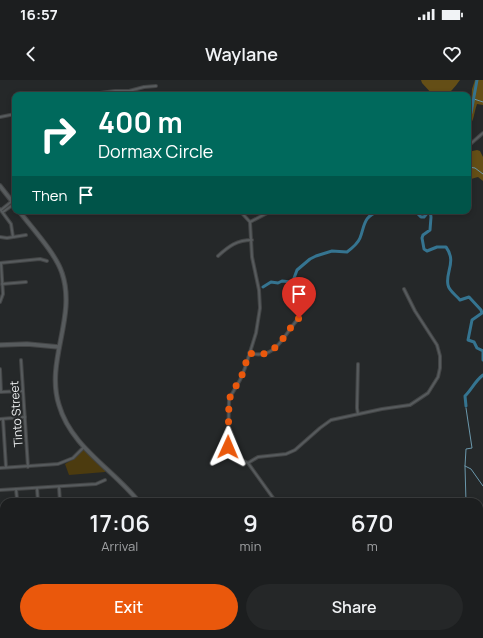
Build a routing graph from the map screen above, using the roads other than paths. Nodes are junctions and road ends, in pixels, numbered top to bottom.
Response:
1 (156, 86) dead end
2 (114, 92) edge
3 (12, 115) edge
4 (0, 117) edge
5 (483, 133) edge
6 (471, 143) edge
7 (0, 186) edge
8 (12, 201) edge
9 (12, 204) edge
10 (12, 205) edge
11 (0, 209) edge
12 (3, 212) junction
13 (21, 214) edge
14 (243, 214) edge
15 (265, 214) edge
16 (250, 222) junction
17 (26, 235) dead end
18 (0, 237) edge
19 (13, 237) junction
20 (252, 240) junction
21 (218, 256) dead end
22 (47, 261) dead end
23 (0, 263) edge
24 (26, 282) dead end
25 (2, 284) junction
26 (404, 289) dead end
27 (0, 302) edge
28 (299, 318) dead end
29 (0, 345) edge
30 (59, 348) junction
31 (249, 353) junction
32 (21, 360) dead end
33 (358, 364) dead end
34 (0, 368) edge
35 (23, 391) junction
36 (1, 392) edge
37 (358, 414) junction
38 (25, 417) junction
39 (0, 419) edge
40 (3, 419) junction
41 (84, 447) junction
42 (248, 463) junction
43 (28, 467) junction
44 (0, 468) edge
45 (6, 468) junction
46 (105, 480) dead end
47 (59, 486) junction
48 (37, 488) junction
49 (16, 489) junction
50 (0, 490) edge
51 (17, 498) edge
52 (38, 498) edge
53 (60, 498) edge
54 (135, 498) edge
55 (273, 498) edge

1 - 2 street
3 - 4 street
5 - 6 street
7 - 8 street
9 - 11 street
10 - 12 street
11 - 12 street
12 - 19 street
13 - 30 street
14 - 16 street
15 - 16 street
16 - 20 street
17 - 19 street
18 - 19 street
20 - 21 street
20 - 31 street
22 - 23 street
23 - 25 street
24 - 25 street
25 - 27 street
26 - 37 street
28 - 31 street
29 - 30 street
30 - 41 street
31 - 42 street
32 - 35 street, Tinto Street
33 - 37 street
34 - 36 street
35 - 36 street
35 - 38 street, Tinto Street
37 - 42 street
38 - 40 street
38 - 43 street, Tinto Street
39 - 40 street
40 - 45 street
41 - 43 street
41 - 54 street
42 - 55 street
43 - 45 street
44 - 45 street
46 - 47 street
47 - 48 street
47 - 53 street
48 - 49 street
48 - 52 street
49 - 50 street
49 - 51 street

